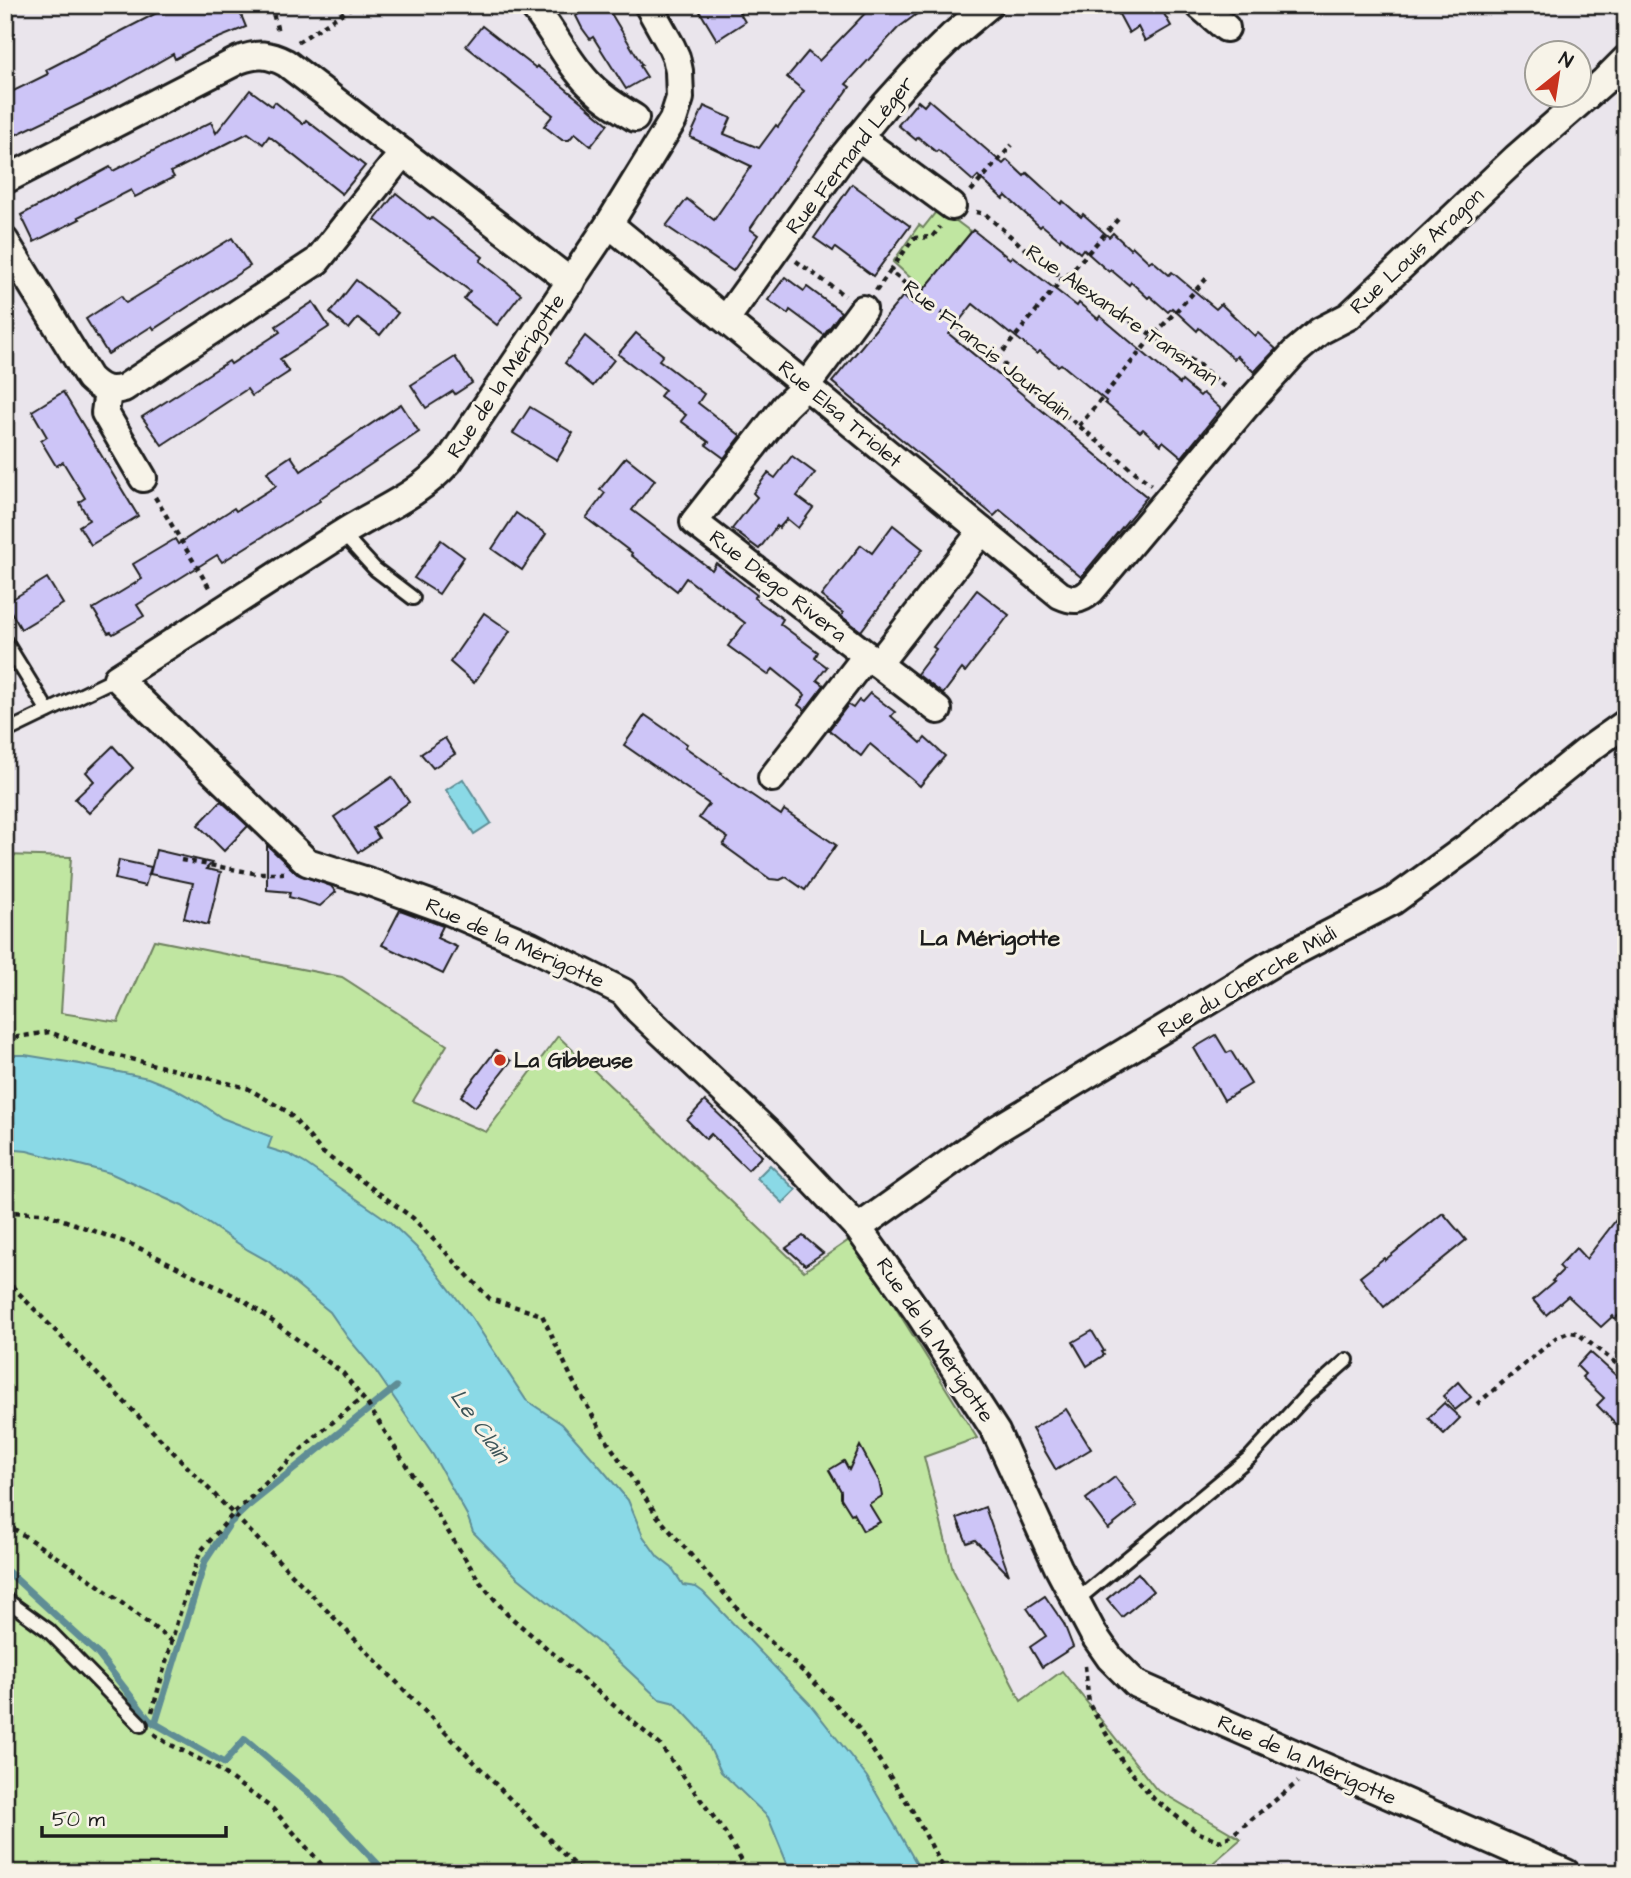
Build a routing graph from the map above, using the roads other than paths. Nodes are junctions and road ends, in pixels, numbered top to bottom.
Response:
1 (532, 5) edge
2 (648, 5) edge
3 (989, 5) edge
4 (1199, 5) edge
5 (1226, 28) dead end
6 (1626, 58) edge
7 (635, 118) dead end
8 (858, 137) junction
9 (403, 153) junction
10 (5, 180) edge
11 (954, 207) road end
12 (609, 224) junction
13 (5, 241) edge
14 (571, 282) junction
15 (863, 309) road end
16 (726, 319) junction
17 (806, 386) junction
18 (108, 391) junction
19 (143, 478) road end
20 (982, 531) junction
21 (342, 533) junction
22 (413, 598) dead end
23 (1073, 601) joint
24 (5, 641) edge
25 (873, 659) junction
26 (117, 678) junction
27 (938, 710) dead end
28 (48, 711) junction
29 (1626, 723) edge
30 (5, 732) edge
31 (772, 778) dead end
32 (858, 1228) junction
33 (1347, 1360) dead end
34 (5, 1600) edge
35 (1077, 1600) junction
36 (146, 1721) road end
37 (1566, 1873) edge

1 - 7 street
2 - 12 street, Rue de la Mérigotte
3 - 8 street, Rue Fernand Léger
4 - 5 street
6 - 23 street, Rue Louis Aragon
8 - 11 street
8 - 16 street, Rue Fernand Léger
9 - 10 street
9 - 14 street
9 - 18 street
12 - 14 street, Rue de la Mérigotte
12 - 16 street, Rue Elsa Triolet
13 - 18 street
14 - 21 street, Rue de la Mérigotte
15 - 17 street
16 - 17 street, Rue Elsa Triolet
17 - 20 street, Rue Elsa Triolet
17 - 25 street, Rue Diego Rivera
18 - 19 street
20 - 23 street, Rue Elsa Triolet
20 - 25 street, Rue Diego Rivera
21 - 22 lane
21 - 26 street, Rue de la Mérigotte
24 - 28 lane
25 - 27 street, Rue Diego Rivera
25 - 31 street, Rue Diego Rivera
26 - 28 lane
26 - 32 street, Rue de la Mérigotte
28 - 30 lane
29 - 32 street, Rue du Cherche Midi
32 - 35 street, Rue de la Mérigotte
33 - 35 lane
34 - 36 lane
35 - 37 street, Rue de la Mérigotte

